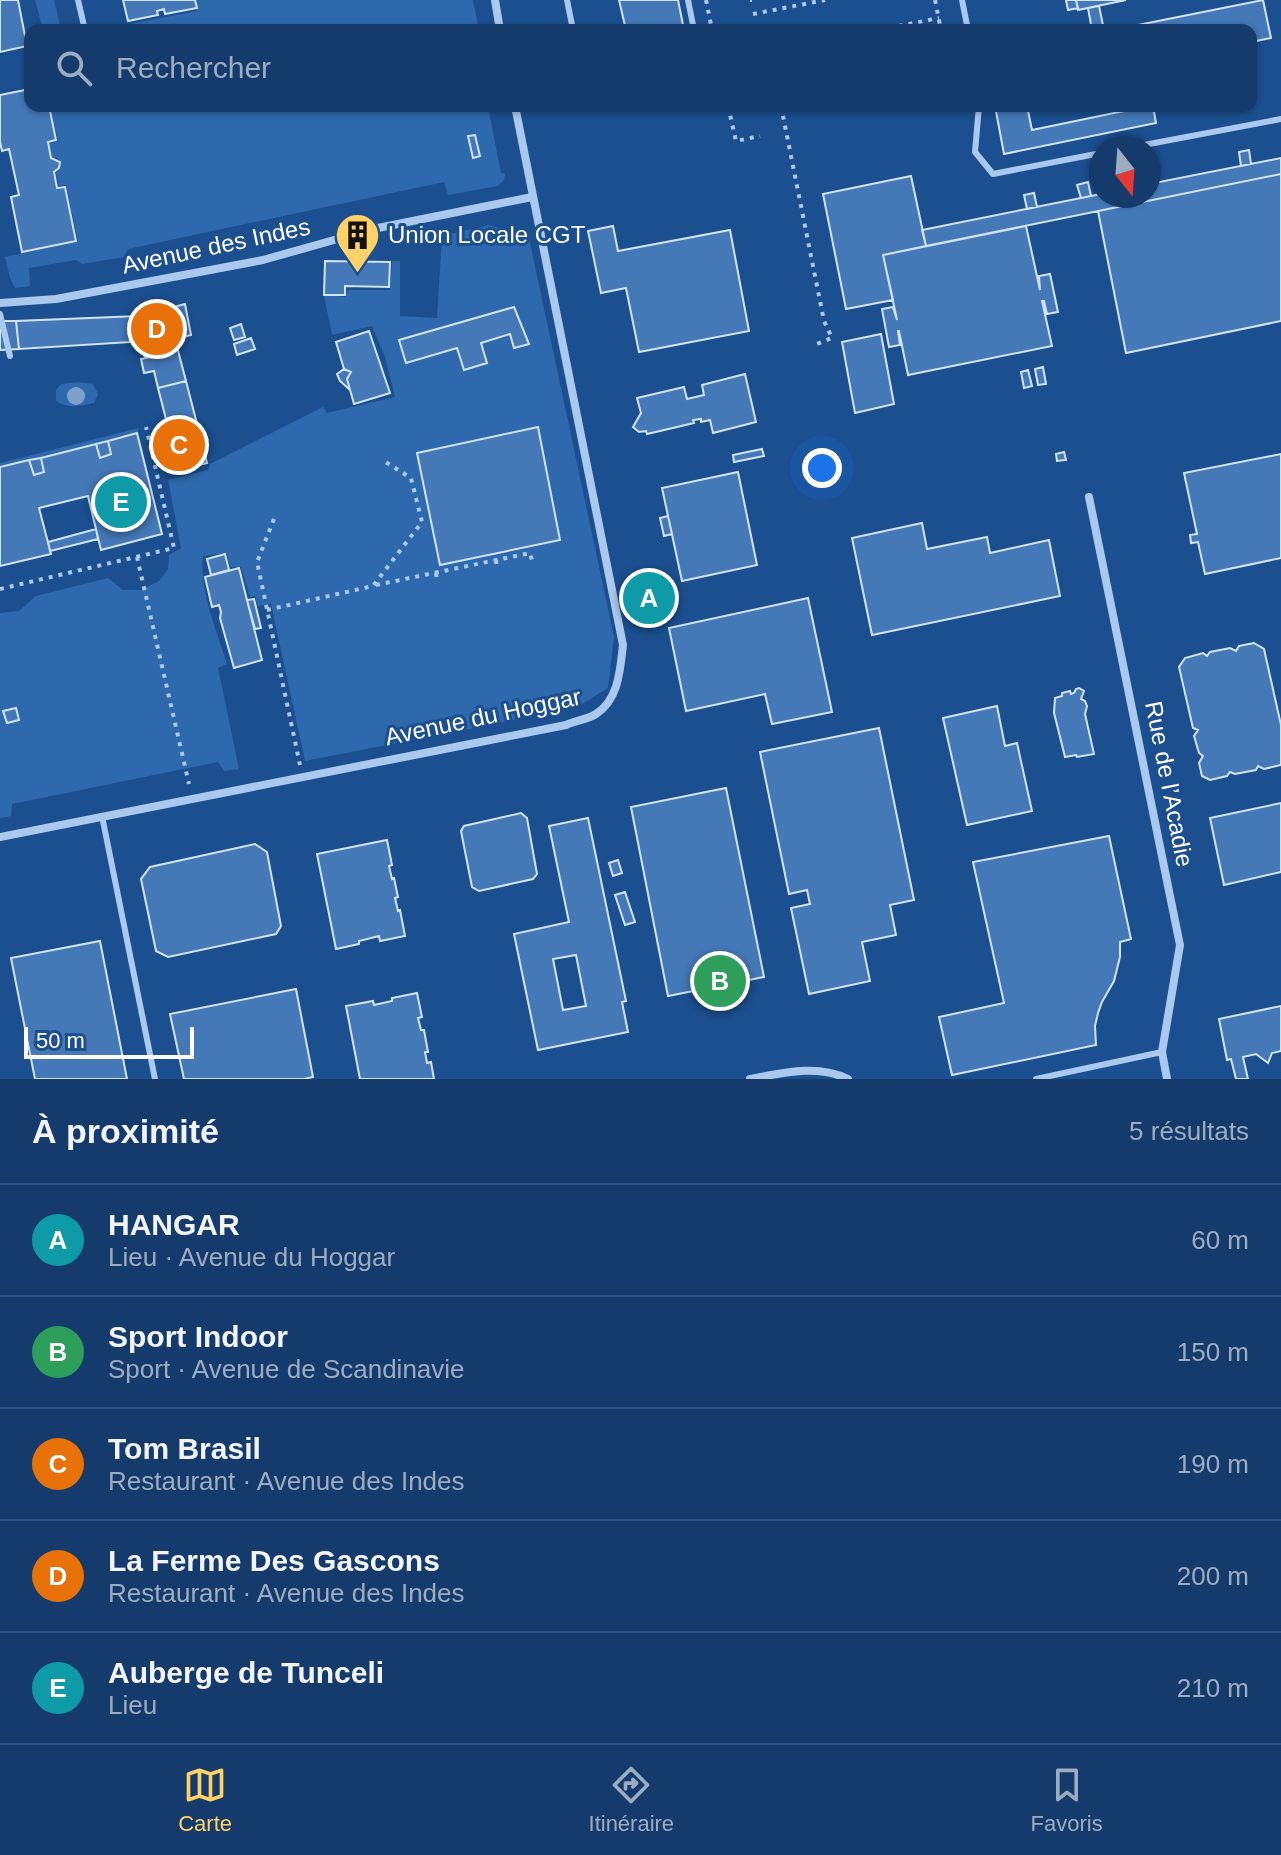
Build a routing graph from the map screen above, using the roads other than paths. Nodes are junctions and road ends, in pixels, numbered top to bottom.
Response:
1 (78, 0) edge
2 (495, 0) edge
3 (567, 0) edge
4 (688, 0) edge
5 (962, 0) edge
6 (84, 24) edge
7 (499, 24) edge
8 (572, 24) edge
9 (693, 24) edge
10 (967, 24) edge
11 (516, 112) edge
12 (978, 112) edge
13 (1281, 119) edge
14 (1161, 142) edge
15 (1089, 155) edge
16 (532, 197) junction
17 (0, 303) edge
18 (0, 314) edge
19 (10, 356) dead end
20 (1089, 497) dead end
21 (102, 816) junction
22 (0, 837) edge
23 (1162, 1052) junction
24 (155, 1079) edge
25 (750, 1079) edge
26 (848, 1079) edge
27 (1036, 1079) edge
28 (1167, 1079) edge

1 - 6 lane
2 - 7 street
3 - 8 lane
4 - 9 lane
5 - 10 lane
11 - 16 street, Avenue du Hoggar
12 - 15 lane
13 - 14 lane
16 - 17 street, Avenue des Indes
16 - 21 street, Avenue du Hoggar
18 - 19 lane
20 - 23 street, Rue de l’Acadie
21 - 22 street, Avenue du Hoggar
21 - 24 lane
23 - 27 lane
23 - 28 street, Rue de l’Acadie
25 - 26 street

